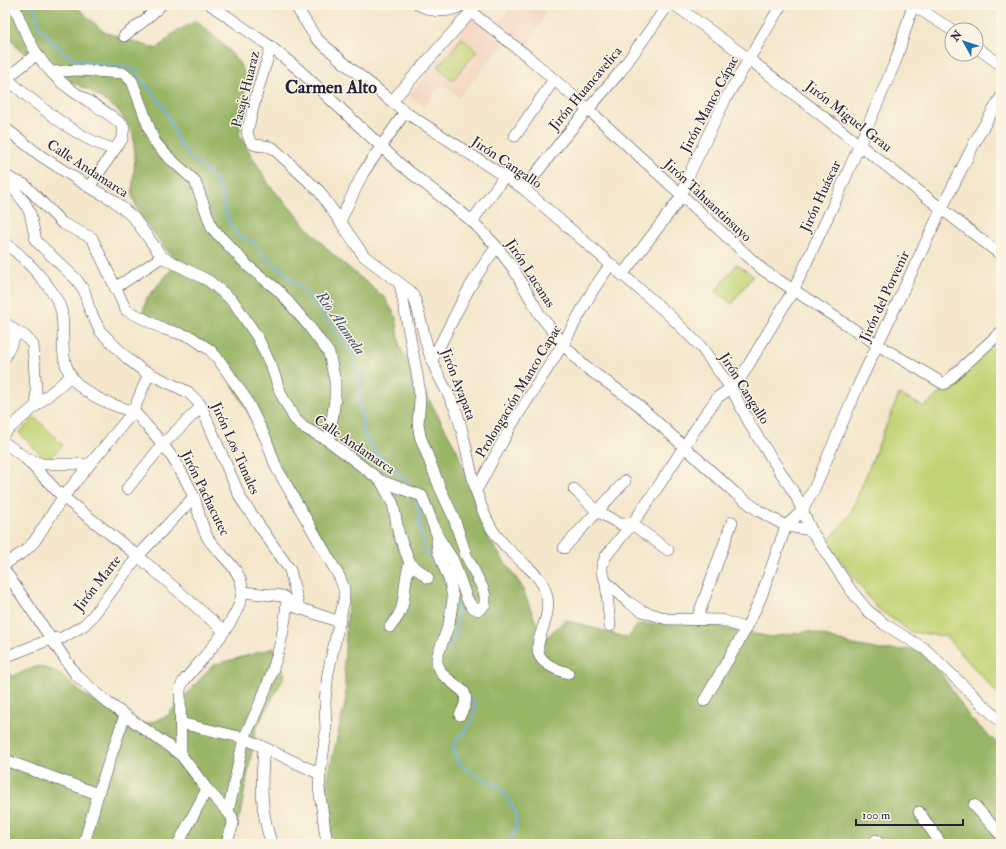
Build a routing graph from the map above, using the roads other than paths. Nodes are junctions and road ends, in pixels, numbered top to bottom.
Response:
1 (14, 5) edge
2 (162, 5) edge
3 (211, 5) edge
4 (295, 5) edge
5 (419, 5) edge
6 (668, 5) edge
7 (675, 5) edge
8 (780, 5) edge
9 (913, 5) edge
10 (471, 7) edge
11 (944, 25) edge
12 (124, 36) dead end
13 (271, 47) junction
14 (984, 53) edge
15 (37, 54) junction
16 (750, 58) junction
17 (1001, 65) edge
18 (52, 72) junction
19 (6, 77) edge
20 (553, 81) junction
21 (1001, 97) edge
22 (392, 101) junction
23 (589, 110) junction
24 (405, 112) junction
25 (5, 128) edge
26 (515, 136) dead end
27 (249, 138) joint
28 (860, 144) junction
29 (381, 147) junction
30 (115, 149) junction
31 (5, 177) edge
32 (504, 177) junction
33 (89, 187) junction
34 (524, 189) junction
35 (682, 196) junction
36 (942, 208) junction
37 (340, 221) junction
38 (472, 221) junction
39 (5, 243) edge
40 (497, 247) junction
41 (999, 249) edge
42 (162, 257) junction
43 (610, 265) junction
44 (622, 275) junction
45 (400, 284) junction
46 (116, 288) junction
47 (794, 289) junction
48 (5, 323) edge
49 (17, 332) junction
50 (1001, 332) edge
51 (563, 344) junction
52 (878, 345) junction
53 (5, 356) edge
54 (432, 360) junction
55 (149, 373) junction
56 (71, 376) junction
57 (731, 388) junction
58 (37, 405) junction
59 (201, 407) junction
60 (133, 412) junction
61 (5, 432) edge
62 (329, 441) junction
63 (5, 443) edge
64 (163, 444) junction
65 (685, 447) junction
66 (24, 457) junction
67 (89, 464) junction
68 (625, 481) dead end
69 (385, 483) junction
70 (127, 489) dead end
71 (574, 489) dead end
72 (476, 491) junction
73 (63, 497) junction
74 (194, 498) junction
75 (597, 511) junction
76 (802, 512) junction
77 (732, 522) dead end
78 (632, 524) junction
79 (786, 526) junction
80 (811, 530) junction
81 (438, 536) junction
82 (564, 548) dead end
83 (668, 550) dead end
84 (138, 556) junction
85 (410, 562) junction
86 (5, 564) edge
87 (5, 572) edge
88 (428, 578) dead end
89 (606, 582) junction
90 (242, 592) junction
91 (287, 604) junction
92 (299, 608) junction
93 (697, 619) junction
94 (340, 622) junction
95 (610, 626) dead end
96 (390, 627) dead end
97 (746, 629) junction
98 (224, 631) junction
99 (51, 639) junction
100 (5, 657) edge
101 (568, 673) dead end
102 (704, 701) dead end
103 (125, 715) junction
104 (460, 715) dead end
105 (1001, 722) edge
106 (180, 723) junction
107 (244, 738) junction
108 (264, 748) junction
109 (181, 755) junction
110 (5, 760) edge
111 (320, 774) junction
112 (207, 789) junction
113 (98, 794) junction
114 (974, 805) dead end
115 (228, 812) junction
116 (919, 812) dead end
117 (1001, 835) edge
118 (230, 841) edge
119 (84, 844) edge
120 (178, 844) edge
121 (272, 844) edge
122 (327, 844) edge
123 (941, 844) edge

1 - 15 street
2 - 12 street
3 - 13 street, Jirón Lucanas
4 - 22 street, Jirón Cangallo
5 - 10 street
6 - 23 street, Jirón Huancavelica
7 - 16 street, Jirón Miguel Grau
8 - 16 street, Jirón Manco Cápac
9 - 11 street
9 - 28 street, Jirón Huáscar
10 - 20 street, Jirón Tahuantinsuyo
10 - 22 street
13 - 27 street, Pasaje Huaraz
13 - 29 street, Jirón Lucanas
14 - 17 street
15 - 18 street
15 - 19 street
16 - 28 street, Jirón Miguel Grau
16 - 35 street, Jirón Manco Cápac
18 - 30 street
18 - 62 street
19 - 30 street
20 - 23 street, Jirón Tahuantinsuyo
20 - 26 street
21 - 36 street, Jirón del Porvenir
22 - 24 street, Jirón Cangallo
23 - 34 street, Jirón Huancavelica
23 - 35 street, Jirón Tahuantinsuyo
24 - 29 street
24 - 32 street, Jirón Cangallo
25 - 33 street, Calle Andamarca
27 - 37 street, Jirón Ayapata
28 - 36 street, Jirón Miguel Grau
28 - 47 street, Jirón Huáscar
29 - 37 street
29 - 38 street, Jirón Lucanas
30 - 33 street
31 - 46 street
31 - 55 street, Jirón Los Tunales
32 - 34 street, Jirón Cangallo
32 - 38 street
33 - 42 street, Calle Andamarca
34 - 43 street, Jirón Cangallo
35 - 44 street, Jirón Manco Cápac
35 - 47 street, Jirón Tahuantinsuyo
36 - 41 street, Jirón Miguel Grau
36 - 52 street, Jirón del Porvenir
37 - 45 street, Jirón Ayapata
38 - 40 street, Jirón Lucanas
39 - 56 street, Jirón Pachacutec
40 - 51 street, Jirón Lucanas
40 - 54 street
42 - 46 street
42 - 62 street, Calle Andamarca
43 - 44 street, Jirón Cangallo
43 - 51 street, Prolongación Manco Capac
44 - 57 street, Jirón Cangallo
45 - 54 street, Jirón Ayapata
45 - 81 street, Calle Andamarca
46 - 94 street
47 - 52 street, Jirón Tahuantinsuyo
47 - 57 street, Jirón Huáscar
48 - 49 street
49 - 53 street
49 - 58 street
50 - 52 street, Jirón Tahuantinsuyo
51 - 65 street, Jirón Lucanas
51 - 72 street, Prolongación Manco Capac
52 - 76 street, Jirón del Porvenir
54 - 72 street, Jirón Ayapata
55 - 59 street, Jirón Los Tunales
55 - 60 street
56 - 58 street
56 - 60 street, Jirón Pachacutec
57 - 65 street, Jirón Huáscar
57 - 76 street, Jirón Cangallo
58 - 61 street
59 - 64 street
59 - 92 street, Jirón Los Tunales
60 - 64 street, Jirón Pachacutec
60 - 67 street
62 - 69 street, Calle Andamarca
63 - 66 street
64 - 70 street
64 - 74 street, Jirón Pachacutec
65 - 78 street, Jirón Huáscar
65 - 79 street, Jirón Lucanas
66 - 67 street
66 - 73 street
67 - 73 street
68 - 75 street
69 - 81 street, Calle Andamarca
69 - 85 street
71 - 75 street
72 - 101 street, Jirón Ayapata
73 - 84 street
73 - 86 street
74 - 84 street, Jirón Marte
74 - 90 street, Jirón Pachacutec
75 - 78 street
75 - 82 street
76 - 79 street
76 - 80 street, Jirón Cangallo
77 - 93 street
78 - 83 street
78 - 89 street, Jirón Huáscar
79 - 80 street, Jirón Lucanas
79 - 97 street
80 - 105 street, Jirón Cangallo
81 - 104 street
84 - 98 street
84 - 99 street, Jirón Marte
85 - 88 street
85 - 96 street
87 - 99 street
89 - 93 street
89 - 95 street, Jirón Huáscar
90 - 91 street
90 - 98 street
91 - 92 street
91 - 107 street
92 - 94 street
93 - 97 street
94 - 111 street
97 - 102 street
98 - 106 street
99 - 100 street, Jirón Marte
99 - 103 street
103 - 109 street
103 - 113 street
106 - 107 street
106 - 109 street
107 - 108 street
107 - 115 street
108 - 111 street
108 - 121 street
109 - 112 street
110 - 113 street
111 - 122 street
112 - 115 street
112 - 120 street
113 - 119 street
114 - 117 street
115 - 118 street
116 - 123 street

